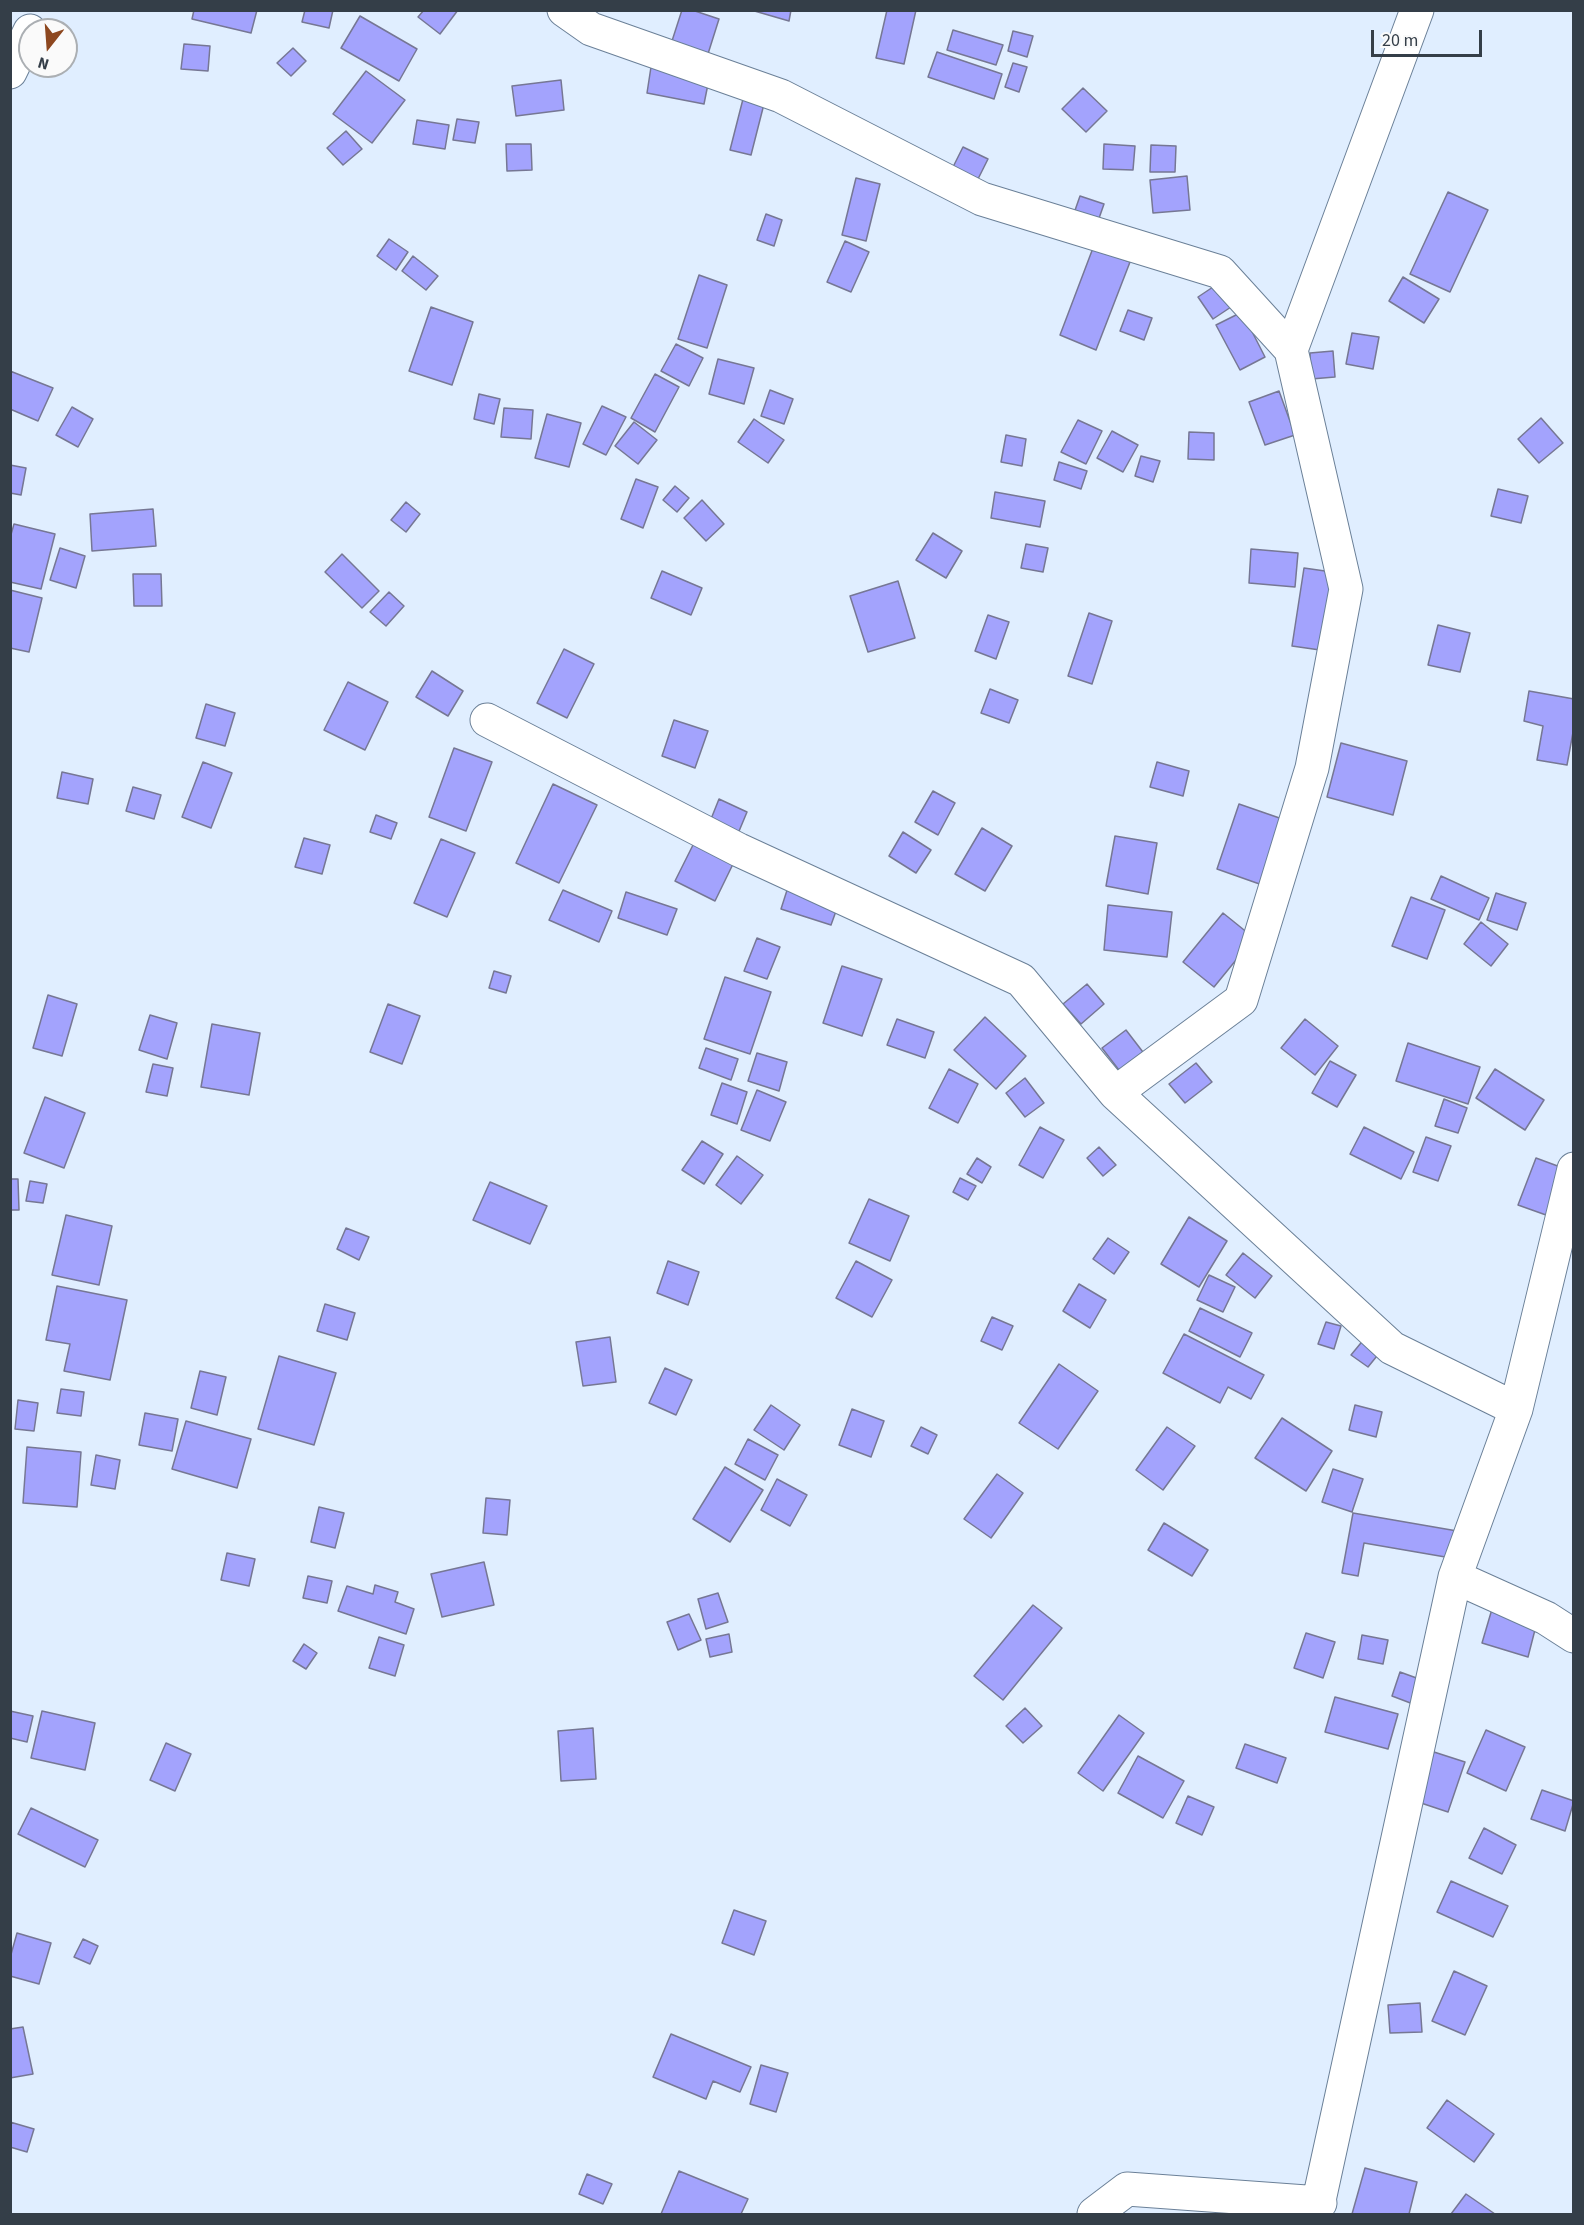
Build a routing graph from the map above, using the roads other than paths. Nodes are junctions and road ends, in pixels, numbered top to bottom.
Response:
1 (564, 10) edge
2 (1417, 10) edge
3 (18, 56) edge
4 (10, 72) edge
5 (1291, 350) junction
6 (487, 720) dead end
7 (1115, 1093) junction
8 (1574, 1168) edge
9 (1567, 1224) edge
10 (1516, 1409) junction
11 (1455, 1577) junction
12 (1574, 1636) edge
13 (1318, 2209) edge
14 (1094, 2214) edge

1 - 5 street
2 - 5 street
3 - 4 street
5 - 7 street
6 - 7 street
7 - 10 street
8 - 9 street
9 - 10 street
10 - 11 street
11 - 12 street
11 - 13 street
13 - 14 street

